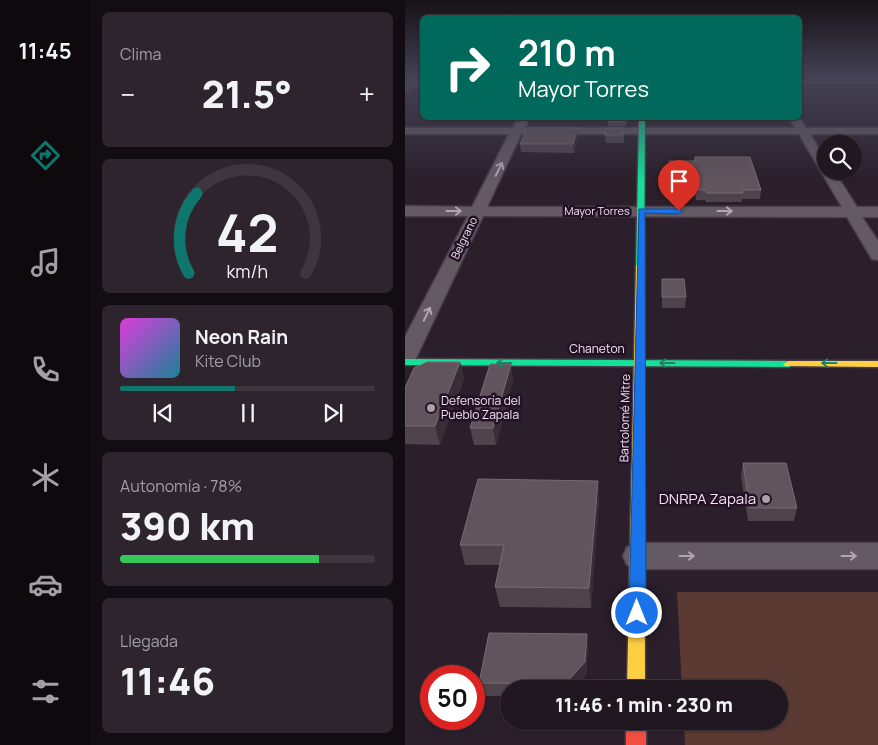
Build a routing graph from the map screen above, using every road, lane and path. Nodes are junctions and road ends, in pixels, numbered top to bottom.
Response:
1 (642, 120) edge
2 (795, 120) edge
3 (520, 124) edge
4 (405, 131) edge
5 (642, 131) junction
6 (803, 131) junction
7 (878, 131) edge
8 (817, 154) edge
9 (832, 180) edge
10 (405, 211) edge
11 (478, 211) junction
12 (641, 211) junction
13 (851, 212) junction
14 (878, 212) edge
15 (878, 255) edge
16 (405, 358) edge
17 (405, 362) edge
18 (639, 363) junction
19 (878, 364) edge
20 (638, 556) junction
21 (878, 556) edge
22 (636, 680) edge
23 (636, 730) edge
24 (636, 745) edge

1 - 5 main road, Bartolomé Mitre
2 - 6 street
3 - 4 street
3 - 5 street
11 -> 3 street, Belgrano
5 - 6 street
5 - 12 main road, Bartolomé Mitre
6 - 7 street
6 - 8 street
9 - 13 street
10 -> 11 street, Mayor Torres
11 - 12 street, Mayor Torres
16 -> 11 street, Belgrano
12 -> 13 street, Mayor Torres
12 - 18 main road, Bartolomé Mitre
13 - 14 street, Mayor Torres
13 - 15 street
18 -> 17 main road, Chaneton
19 -> 18 main road, Chaneton
18 - 20 main road, Bartolomé Mitre
20 -> 21 street
20 - 22 main road, Bartolomé Mitre
23 - 24 main road

